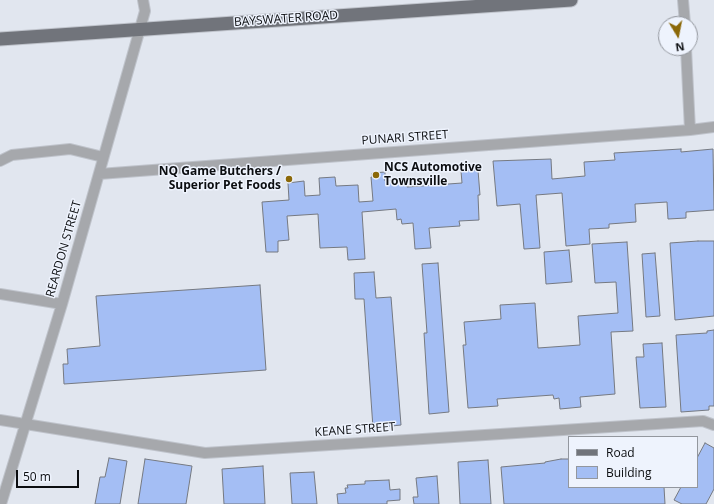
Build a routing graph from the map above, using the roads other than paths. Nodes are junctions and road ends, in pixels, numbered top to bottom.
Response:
1 (143, 0) edge
2 (449, 0) edge
3 (571, 0) edge
4 (683, 0) edge
5 (516, 2) edge
6 (684, 16) edge
7 (140, 25) junction
8 (0, 31) edge
9 (0, 39) edge
10 (686, 56) edge
11 (714, 127) edge
12 (690, 130) junction
13 (103, 157) junction
14 (0, 161) edge
15 (98, 174) junction
16 (0, 294) edge
17 (62, 304) junction
18 (0, 420) edge
19 (26, 424) junction
20 (714, 424) edge
21 (1, 504) edge

1 - 7 street, REARDON STREET
2 - 7 main road, BAYSWATER ROAD
3 - 5 main road, BAYSWATER ROAD
4 - 6 street
5 - 7 main road, BAYSWATER ROAD
7 - 8 main road, BAYSWATER ROAD
7 - 9 main road, BAYSWATER ROAD
7 - 13 street, REARDON STREET
10 - 12 street
11 - 12 street, PUNARI STREET
12 - 15 street, PUNARI STREET
13 - 14 street
13 - 15 street, REARDON STREET
15 - 17 street, REARDON STREET
16 - 17 street
17 - 19 street, REARDON STREET
18 - 19 street, KEANE STREET
19 - 20 street, KEANE STREET
19 - 21 street, REARDON STREET

